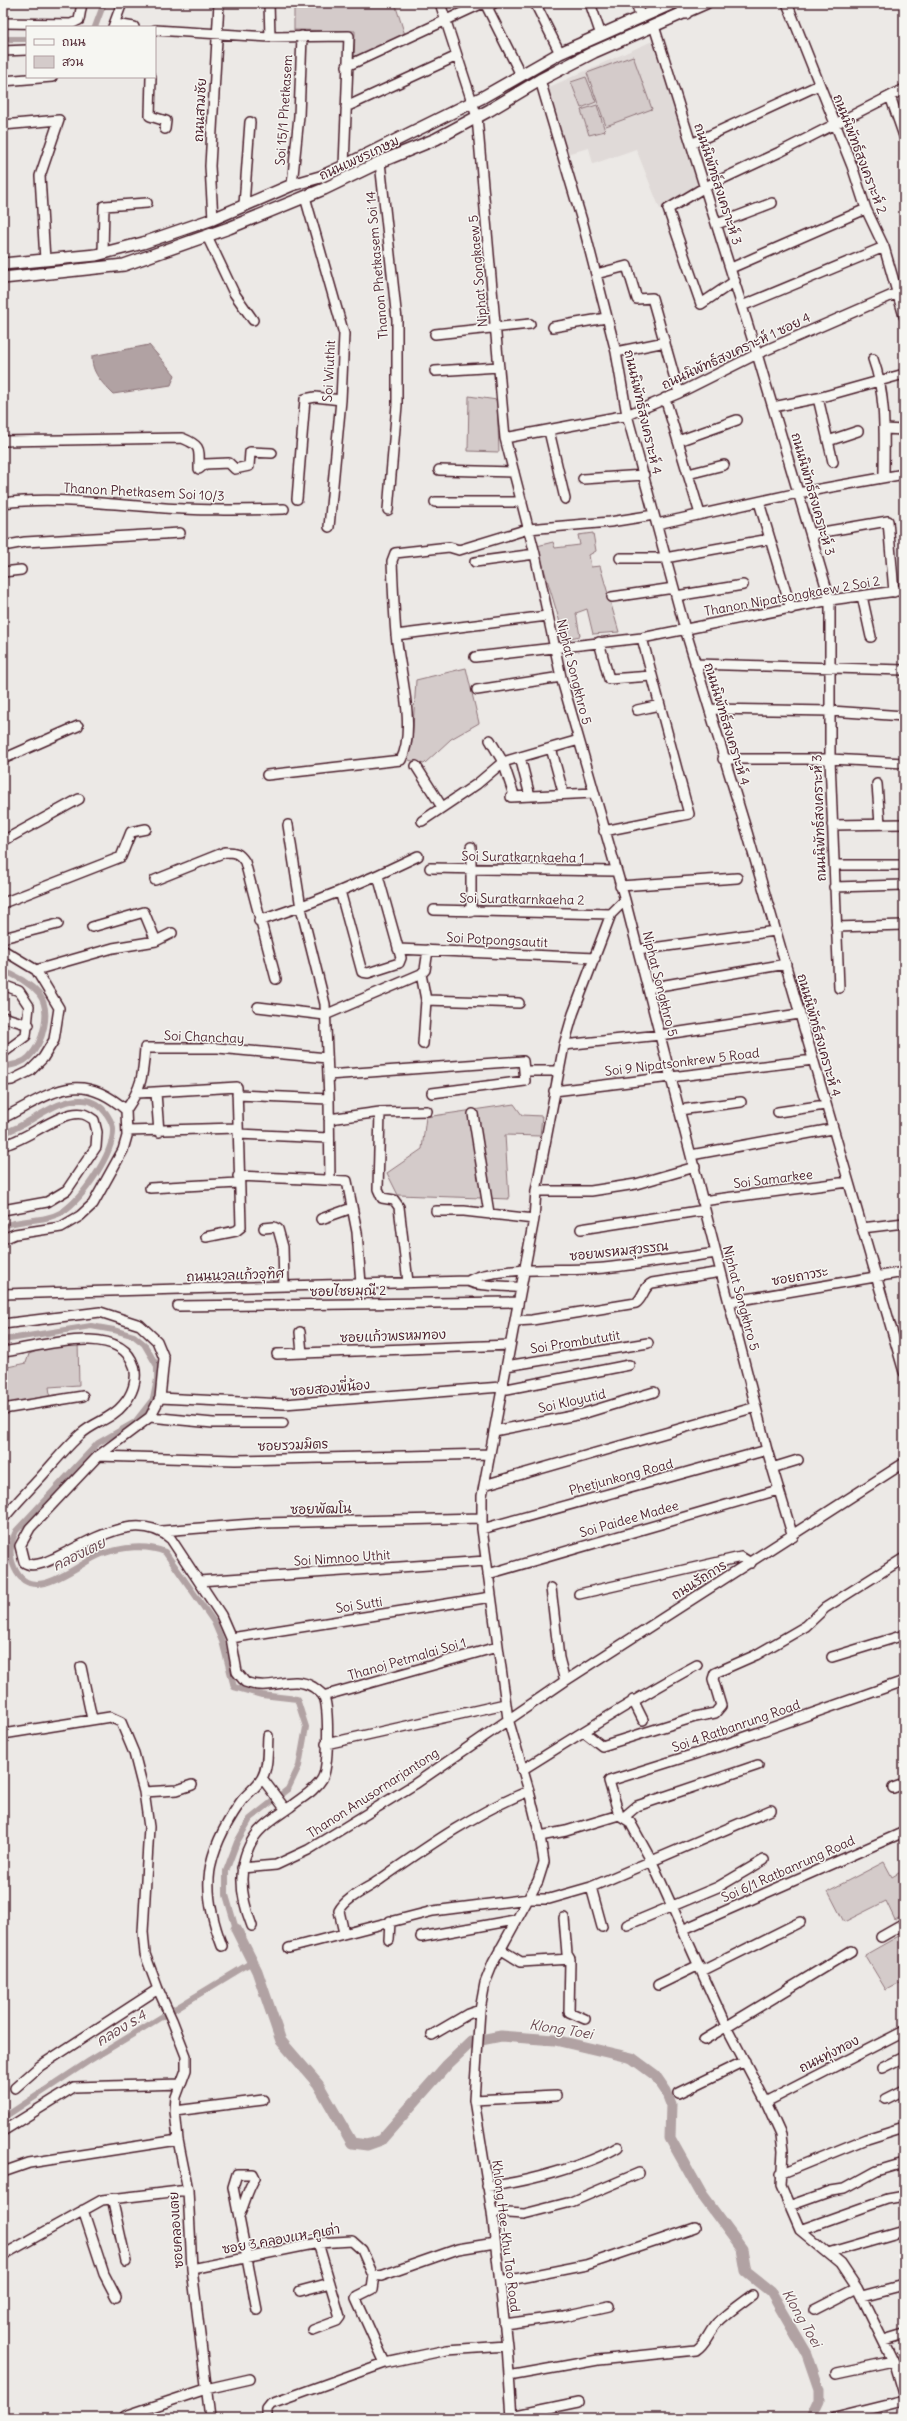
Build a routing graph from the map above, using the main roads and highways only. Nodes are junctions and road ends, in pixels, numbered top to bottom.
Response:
1 (673, 3) edge
2 (706, 3) edge
3 (683, 8) edge
4 (213, 219) junction
5 (218, 231) junction
6 (3, 264) edge
7 (3, 278) edge

1 - 4 main road, ถนนเพชรเกษม
2 - 3 main road, ถนนเพชรเกษม
3 - 5 main road, ถนนเพชรเกษม
4 - 5 main road
4 - 6 main road, ถนนเพชรเกษม
5 - 7 main road, ถนนเพชรเกษม

